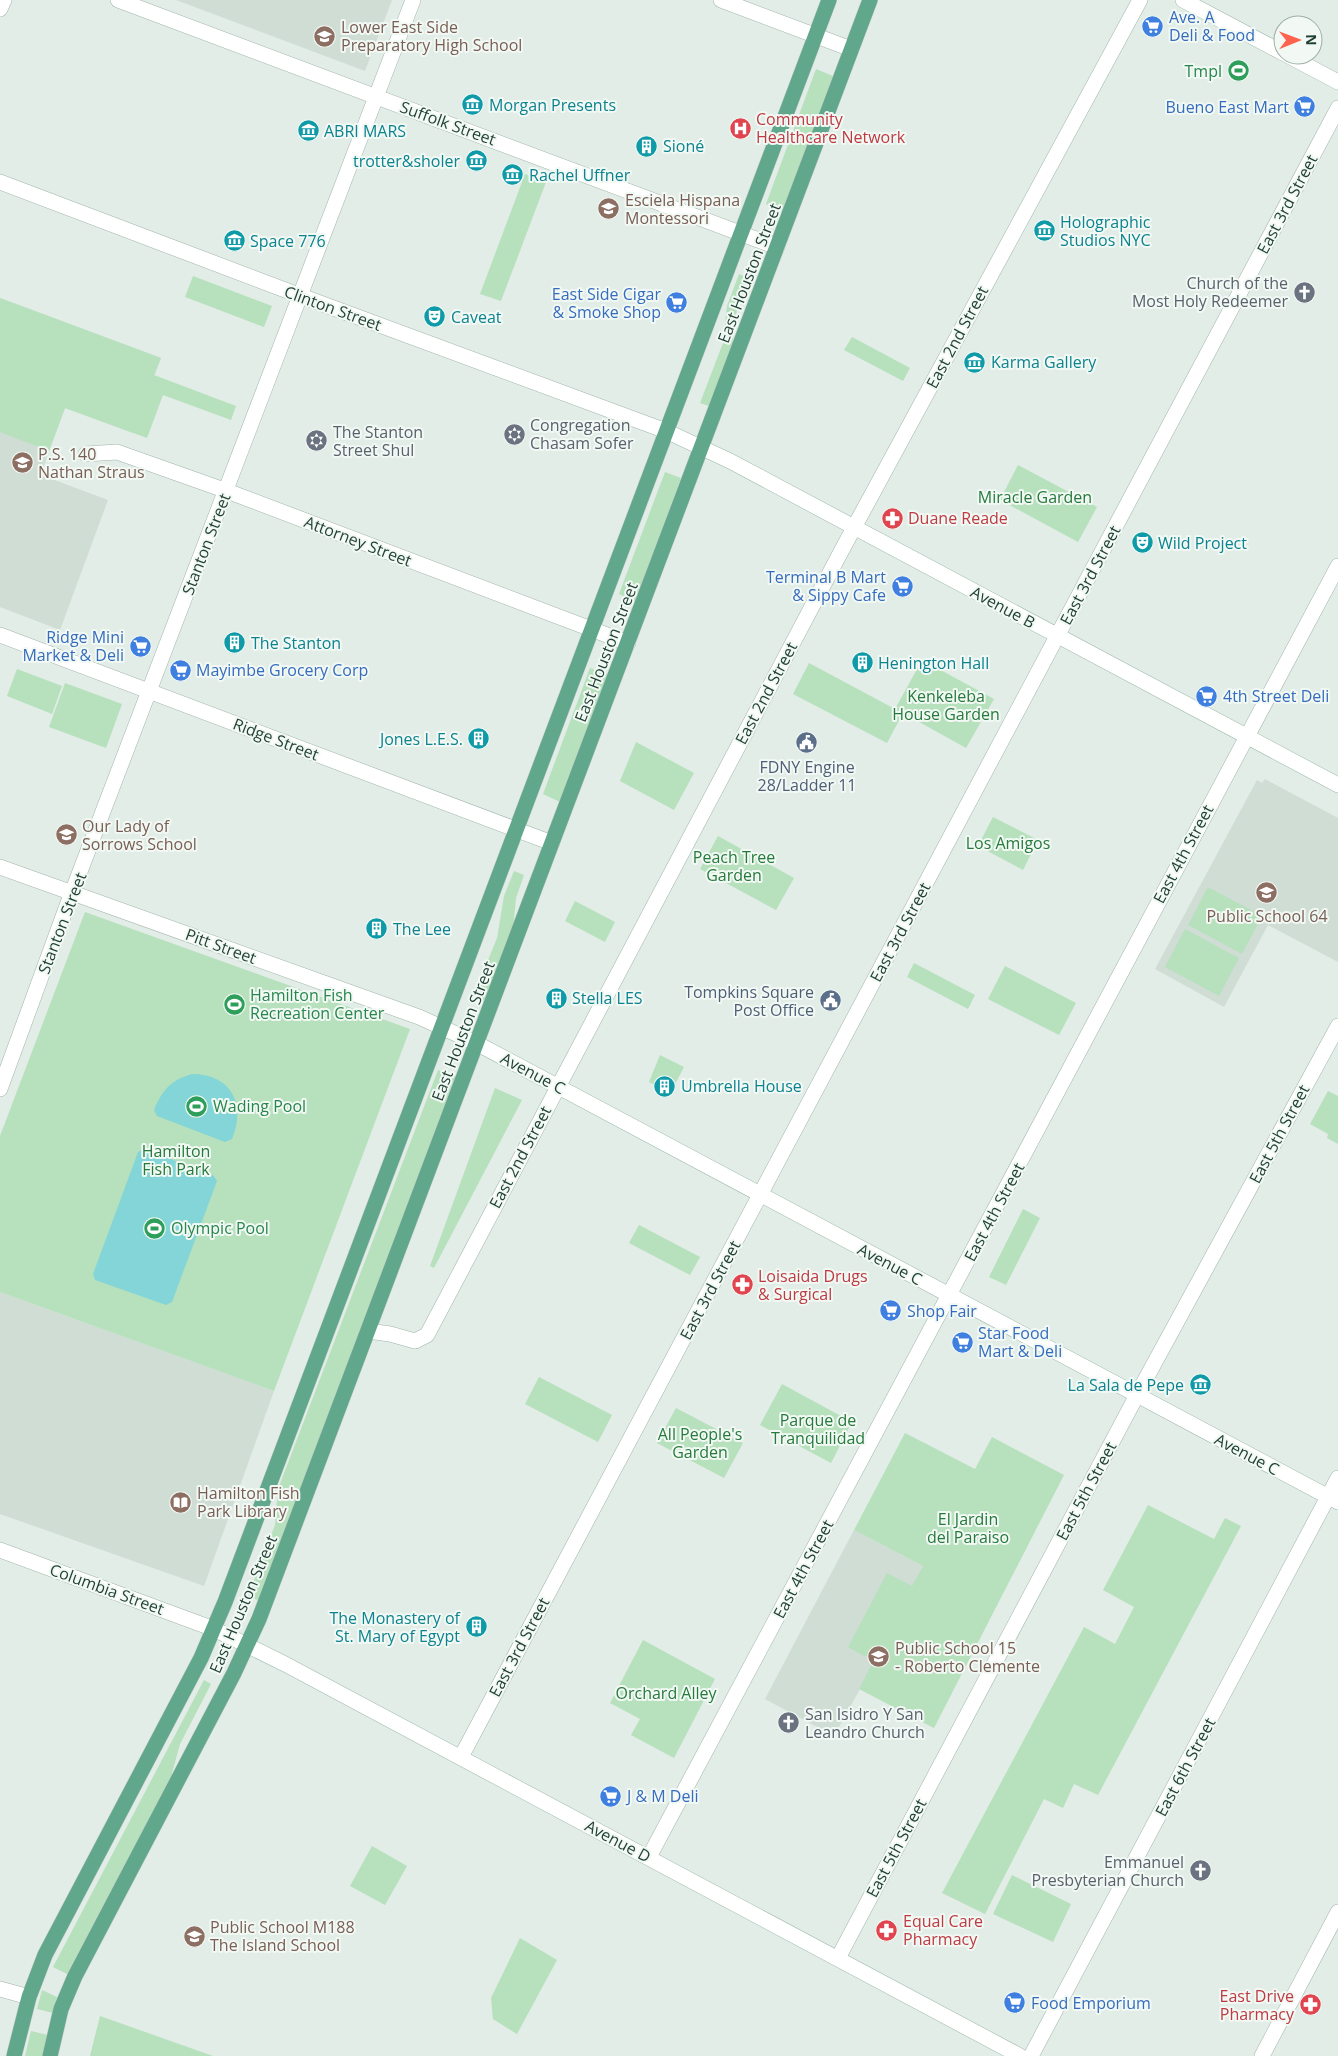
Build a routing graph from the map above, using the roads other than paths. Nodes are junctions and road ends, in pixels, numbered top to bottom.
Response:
1 (4, 0) edge
2 (118, 0) edge
3 (413, 0) edge
4 (721, 0) edge
5 (829, 0) edge
6 (870, 0) edge
7 (1140, 0) edge
8 (1184, 0) edge
9 (0, 9) edge
10 (816, 35) junction
11 (1273, 48) edge
12 (851, 49) junction
13 (1306, 65) edge
14 (1338, 82) edge
15 (377, 97) junction
16 (1338, 108) edge
17 (0, 182) edge
18 (742, 233) junction
19 (777, 247) junction
20 (301, 296) junction
21 (666, 431) junction
22 (702, 447) junction
23 (86, 454) dead end
24 (227, 491) junction
25 (854, 527) junction
26 (1338, 566) edge
27 (592, 630) junction
28 (0, 635) edge
29 (1057, 636) junction
30 (628, 643) junction
31 (150, 691) junction
32 (1246, 736) junction
33 (1338, 785) edge
34 (516, 829) junction
35 (552, 843) junction
36 (0, 867) edge
37 (73, 893) junction
38 (1338, 1026) edge
39 (441, 1027) junction
40 (476, 1043) junction
41 (557, 1086) junction
42 (0, 1089) edge
43 (760, 1195) junction
44 (949, 1296) junction
45 (368, 1331) junction
46 (1137, 1395) junction
47 (1338, 1478) edge
48 (1333, 1499) edge
49 (0, 1550) edge
50 (214, 1629) junction
51 (248, 1645) junction
52 (461, 1757) junction
53 (649, 1857) junction
54 (1338, 1912) edge
55 (838, 1958) junction
56 (0, 1988) edge
57 (29, 1997) junction
58 (14, 2056) edge
59 (50, 2056) edge
60 (1020, 2056) edge
61 (1031, 2056) edge
62 (1262, 2056) edge

1 - 9 street
2 - 15 street, Suffolk Street
3 - 15 street, Stanton Street
4 - 10 street
5 - 10 main road, East Houston Street
6 - 12 main road, East Houston Street
7 - 25 street, East 2nd Street
8 - 11 street
10 - 12 street
10 - 18 main road, East Houston Street
12 - 19 main road, East Houston Street
13 - 14 street
15 - 18 street, Suffolk Street
15 - 20 street, Stanton Street
16 - 29 street, East 3rd Street
17 - 20 street, Clinton Street
18 - 19 street, Suffolk Street
18 - 21 main road, East Houston Street
19 - 22 main road, East Houston Street
20 - 21 street, Clinton Street
20 - 24 street, Stanton Street
21 - 22 street, Avenue B
21 - 27 main road, East Houston Street
22 - 25 street, Avenue B
22 - 30 main road, East Houston Street
23 - 24 street, Attorney Street
24 - 27 street, Attorney Street
24 - 31 street, Stanton Street
25 - 29 street, Avenue B
25 - 41 street, East 2nd Street
26 - 32 street, East 4th Street
27 - 30 street, Attorney Street
27 - 34 main road, East Houston Street
28 - 31 street, Ridge Street
29 - 32 street, Avenue B
29 - 43 street, East 3rd Street
30 - 35 main road, East Houston Street
31 - 34 street, Ridge Street
31 - 37 street, Stanton Street
32 - 33 street, Avenue B
32 - 44 street, East 4th Street
34 - 35 street, Ridge Street
34 - 39 main road, East Houston Street
35 - 40 main road, East Houston Street
36 - 37 street, Pitt Street
37 - 39 street, Pitt Street
37 - 42 street, Stanton Street
38 - 46 street, East 5th Street
39 - 40 street, Avenue C
39 - 50 main road, East Houston Street
40 - 41 street, Avenue C
40 - 45 main road, East Houston Street
41 - 43 street, Avenue C
41 - 45 street, East 2nd Street
43 - 44 street, Avenue C
43 - 52 street, East 3rd Street
44 - 46 street, Avenue C
44 - 53 street, East 4th Street
45 - 51 main road, East Houston Street
46 - 48 street, Avenue C
46 - 55 street, East 5th Street
47 - 48 street, East 6th Street
48 - 61 street, East 6th Street
49 - 50 street, Columbia Street
50 - 51 street, Avenue D
50 - 57 main road, East Houston Street
51 - 52 street, Avenue D
51 - 59 main road, East Houston Street
52 - 53 street, Avenue D
53 - 55 street, Avenue D
54 - 62 street
55 - 60 street, Avenue D
56 - 57 street
57 - 58 main road, East Houston Street

